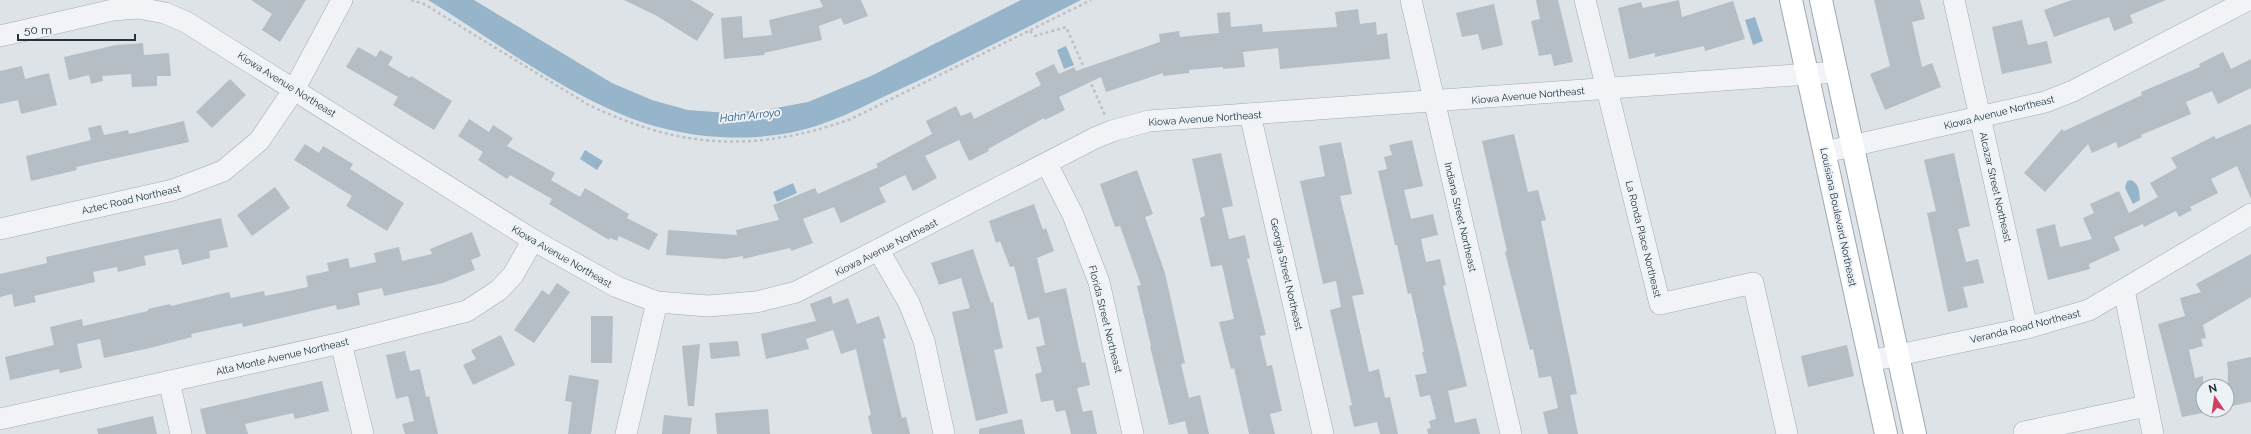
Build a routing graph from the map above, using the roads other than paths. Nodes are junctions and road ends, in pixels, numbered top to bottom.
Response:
1 (342, 0) edge
2 (1411, 0) edge
3 (1585, 0) edge
4 (1791, 0) edge
5 (1821, 0) edge
6 (1954, 0) edge
7 (2248, 0) edge
8 (0, 36) edge
9 (1837, 72) junction
10 (1807, 73) junction
11 (295, 88) junction
12 (1607, 88) junction
13 (1435, 102) junction
14 (1250, 114) junction
15 (1980, 118) junction
16 (1852, 146) junction
17 (1824, 152) junction
18 (1047, 164) junction
19 (2251, 214) edge
20 (0, 229) edge
21 (533, 240) junction
22 (879, 251) junction
23 (2124, 290) junction
24 (657, 302) junction
25 (2028, 328) junction
26 (342, 343) junction
27 (1897, 355) junction
28 (1870, 361) junction
29 (169, 381) junction
30 (2146, 406) junction
31 (0, 419) edge
32 (2024, 433) edge
33 (181, 434) edge
34 (362, 434) edge
35 (626, 434) edge
36 (944, 434) edge
37 (1133, 434) edge
38 (1323, 434) edge
39 (1511, 434) edge
40 (1787, 434) edge
41 (1886, 434) edge
42 (1915, 434) edge
43 (2153, 434) edge

1 - 11 street, Aztec Road Northeast
2 - 13 street, Indiana Street Northeast
3 - 12 street, La Ronda Place Northeast
4 - 10 main road, Louisiana Boulevard Northeast
5 - 9 main road
6 - 15 street, Alcazar Street Northeast
7 - 15 street, Kiowa Avenue Northeast
8 - 11 street, Kiowa Avenue Northeast
9 - 10 street, Kiowa Avenue Northeast
9 - 16 main road
10 - 12 street, Kiowa Avenue Northeast
10 - 17 main road, Louisiana Boulevard Northeast
11 - 20 street, Aztec Road Northeast
11 - 21 street, Kiowa Avenue Northeast
12 - 13 street, Kiowa Avenue Northeast
12 - 40 street, La Ronda Place Northeast
13 - 14 street, Kiowa Avenue Northeast
13 - 39 street, Indiana Street Northeast
14 - 18 street, Kiowa Avenue Northeast
14 - 38 street, Georgia Street Northeast
15 - 16 street, Kiowa Avenue Northeast
15 - 25 street, Alcazar Street Northeast
16 - 17 street, Kiowa Avenue Northeast
16 - 27 main road
17 - 28 main road, Louisiana Boulevard Northeast
18 - 22 street, Kiowa Avenue Northeast
18 - 37 street, Florida Street Northeast
19 - 23 street, Veranda Road Northeast
21 - 24 street, Kiowa Avenue Northeast
21 - 26 street, Alta Monte Avenue Northeast
22 - 24 street, Kiowa Avenue Northeast
22 - 36 street
23 - 25 street, Veranda Road Northeast
23 - 30 street
24 - 35 street
25 - 27 street, Veranda Road Northeast
26 - 29 street, Alta Monte Avenue Northeast
26 - 34 street
27 - 28 street, Veranda Road Northeast
27 - 42 main road
28 - 41 main road, Louisiana Boulevard Northeast
29 - 31 street, Alta Monte Avenue Northeast
29 - 33 street
30 - 32 street
30 - 43 street

